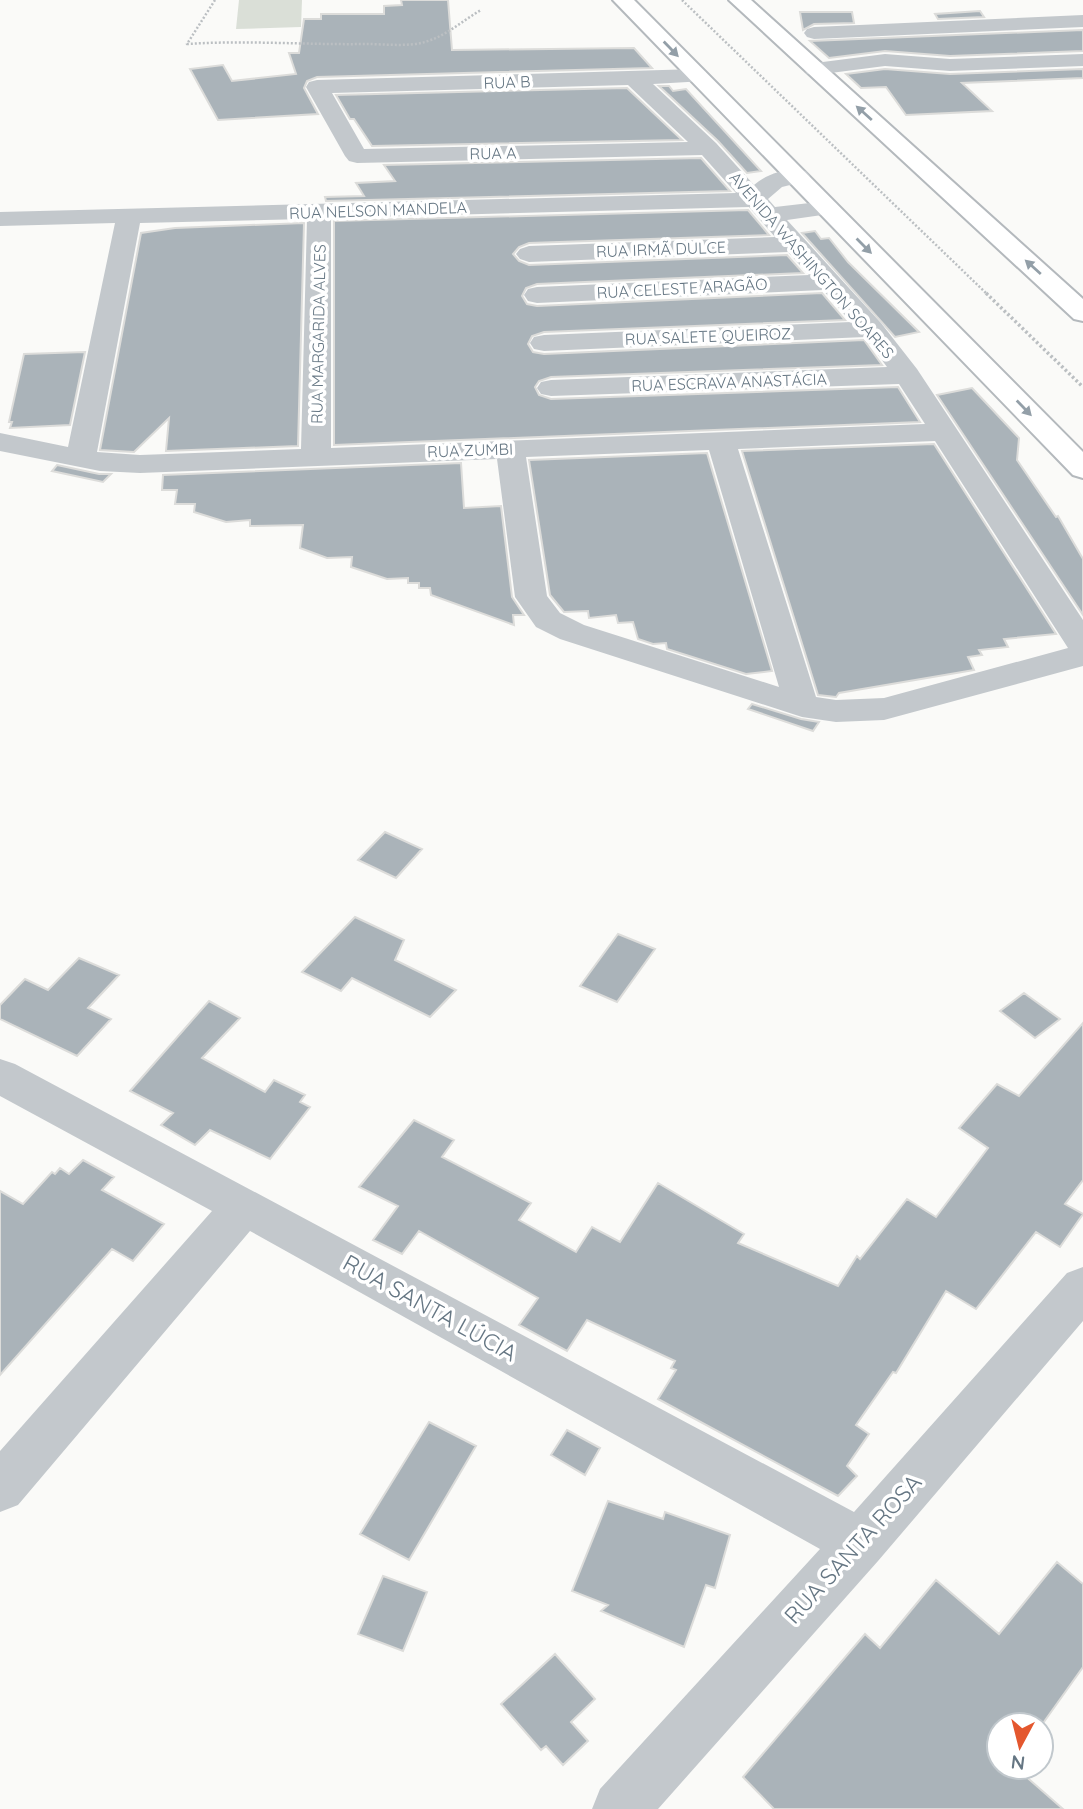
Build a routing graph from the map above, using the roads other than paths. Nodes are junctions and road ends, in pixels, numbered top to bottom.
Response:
1 (623, 0) edge
2 (739, 0) edge
3 (1083, 21) edge
4 (814, 33) dead end
5 (1083, 60) edge
6 (815, 69) junction
7 (697, 76) junction
8 (635, 79) junction
9 (317, 87) joint
10 (708, 148) junction
11 (797, 176) junction
12 (525, 206) junction
13 (762, 207) junction
14 (827, 208) junction
15 (319, 212) junction
16 (129, 216) junction
17 (0, 219) edge
18 (793, 244) junction
19 (529, 254) junction
20 (828, 282) junction
21 (537, 295) junction
22 (1082, 312) edge
23 (872, 329) junction
24 (544, 343) junction
25 (907, 376) junction
26 (554, 417) junction
27 (943, 432) junction
28 (721, 440) junction
29 (0, 442) edge
30 (510, 449) junction
31 (316, 456) junction
32 (81, 457) junction
33 (1083, 469) edge
34 (1083, 645) edge
35 (1083, 656) edge
36 (802, 706) junction
37 (0, 1076) edge
38 (244, 1206) junction
39 (1083, 1287) edge
40 (0, 1488) edge
41 (860, 1543) junction
42 (620, 1809) edge

1 -> 7 highway
2 - 6 highway
3 - 4 street
5 - 6 street
22 -> 6 highway
7 - 8 street, RUA B
7 - 11 highway
8 - 9 street, RUA B
8 - 10 street, AVENIDA WASHINGTON SOARES
9 - 10 street, RUA A
10 - 13 street, AVENIDA WASHINGTON SOARES
11 - 13 street
11 - 14 highway
12 - 13 street, RUA NELSON MANDELA
12 - 15 street, RUA NELSON MANDELA
12 - 19 street
13 - 14 street, RUA NELSON MANDELA
13 - 18 street, AVENIDA WASHINGTON SOARES
14 -> 33 highway
15 - 16 street, RUA NELSON MANDELA
15 - 31 street, RUA MARGARIDA ALVES
16 - 17 street, RUA NELSON MANDELA
16 - 32 street
18 - 19 street, RUA IRMÃ DULCE
18 - 20 street, AVENIDA WASHINGTON SOARES
19 - 21 street
20 - 21 street, RUA CELESTE ARAGÃO
20 - 23 street, AVENIDA WASHINGTON SOARES
21 - 24 street
23 - 24 street, RUA SALETE QUEIROZ
23 - 25 street, AVENIDA WASHINGTON SOARES
24 - 26 street
25 - 26 street, RUA ESCRAVA ANASTÁCIA
25 - 27 street, AVENIDA WASHINGTON SOARES
26 - 28 street, RUA ZUMBI
26 - 30 street, RUA ZUMBI
27 - 28 street, RUA ZUMBI
27 - 34 street, AVENIDA WASHINGTON SOARES
28 - 36 street
29 - 32 street, RUA ZUMBI
30 - 31 street, RUA ZUMBI
30 - 36 street
31 - 32 street, RUA ZUMBI
35 - 36 street
37 - 38 street, RUA SANTA LÚCIA
38 - 40 street
38 - 41 street, RUA SANTA LÚCIA
39 - 41 street, RUA SANTA ROSA
41 - 42 street, RUA SANTA ROSA

